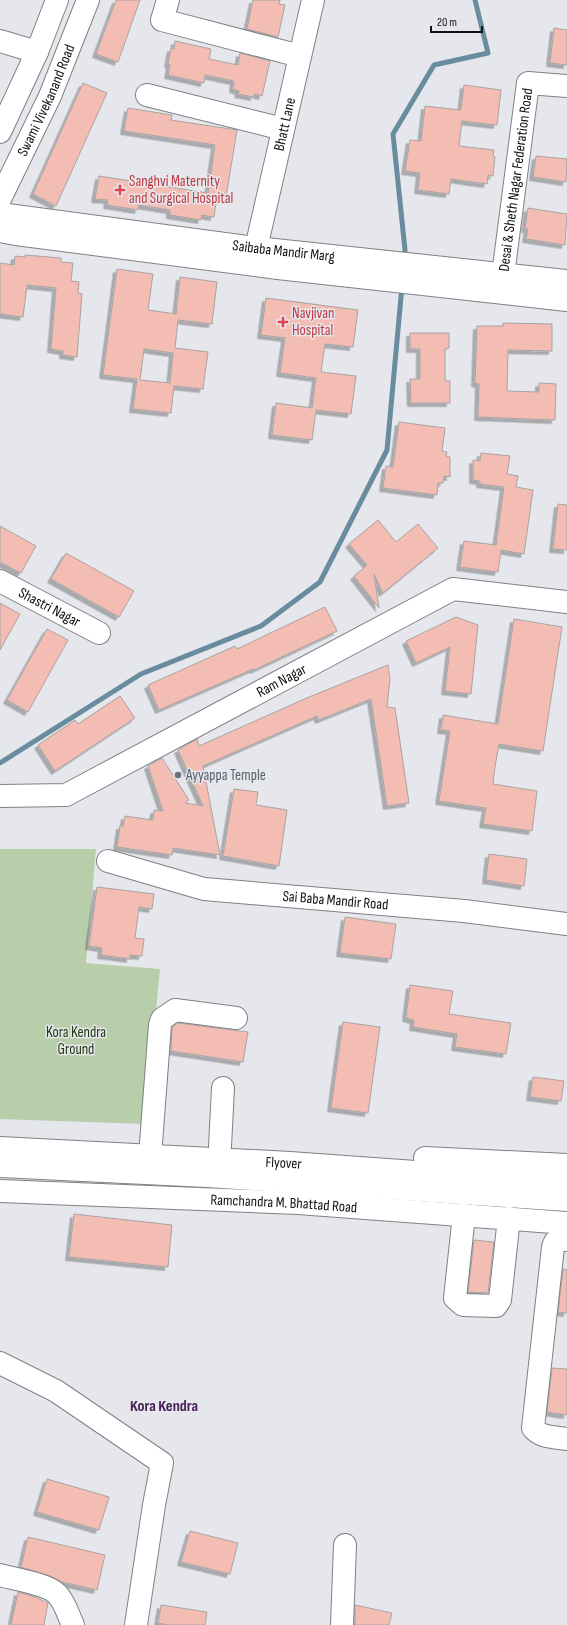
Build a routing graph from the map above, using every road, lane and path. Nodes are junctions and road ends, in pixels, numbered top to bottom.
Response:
1 (57, 0) edge
2 (88, 0) edge
3 (168, 0) edge
4 (313, 0) edge
5 (0, 41) edge
6 (37, 52) junction
7 (300, 56) junction
8 (567, 86) edge
9 (147, 95) dead end
10 (283, 129) junction
11 (0, 132) edge
12 (0, 199) edge
13 (0, 214) edge
14 (0, 231) edge
15 (256, 248) junction
16 (403, 273) junction
17 (567, 281) edge
18 (504, 284) junction
19 (567, 300) edge
20 (0, 581) edge
21 (567, 602) edge
22 (99, 634) dead end
23 (0, 796) edge
24 (108, 861) dead end
25 (567, 924) edge
26 (236, 1018) dead end
27 (223, 1088) dead end
28 (0, 1134) edge
29 (151, 1142) junction
30 (220, 1146) junction
31 (0, 1148) edge
32 (0, 1166) edge
33 (567, 1166) edge
34 (567, 1182) edge
35 (0, 1191) edge
36 (567, 1200) edge
37 (464, 1215) junction
38 (510, 1218) junction
39 (567, 1223) edge
40 (567, 1240) edge
41 (0, 1363) edge
42 (567, 1439) edge
43 (346, 1545) dead end
44 (0, 1575) edge
45 (72, 1625) edge
46 (136, 1625) edge
47 (342, 1625) edge

1 - 6 street, Swami Vivekanand Road
2 - 12 street, Swami Vivekanand Road
3 - 7 street
4 - 7 street, Bhatt Lane
5 - 6 street
6 - 11 street, Swami Vivekanand Road
7 - 10 street, Bhatt Lane
8 - 18 street, Desai & Sheth Nagar Federation Road
9 - 10 street
10 - 15 street, Bhatt Lane
13 - 15 street, Saibaba Mandir Marg
14 - 16 street, Saibaba Mandir Marg
15 - 16 street, Saibaba Mandir Marg
16 - 18 street, Saibaba Mandir Marg
17 - 18 street, Saibaba Mandir Marg
18 - 19 street, Saibaba Mandir Marg
20 - 22 street, Shastri Nagar
21 - 23 street, Ram Nagar
24 - 25 street, Sai Baba Mandir Road
26 - 29 street
27 - 30 street
28 - 29 street
29 - 30 street
30 - 33 street
31 - 34 street, Flyover
32 - 36 street, Flyover
35 - 37 street, Ramchandra M. Bhattad Road
37 - 38 street, Ramchandra M. Bhattad Road
37 - 38 street
38 - 39 street, Ramchandra M. Bhattad Road
40 - 42 street
41 - 46 street
43 - 47 street
44 - 45 street

